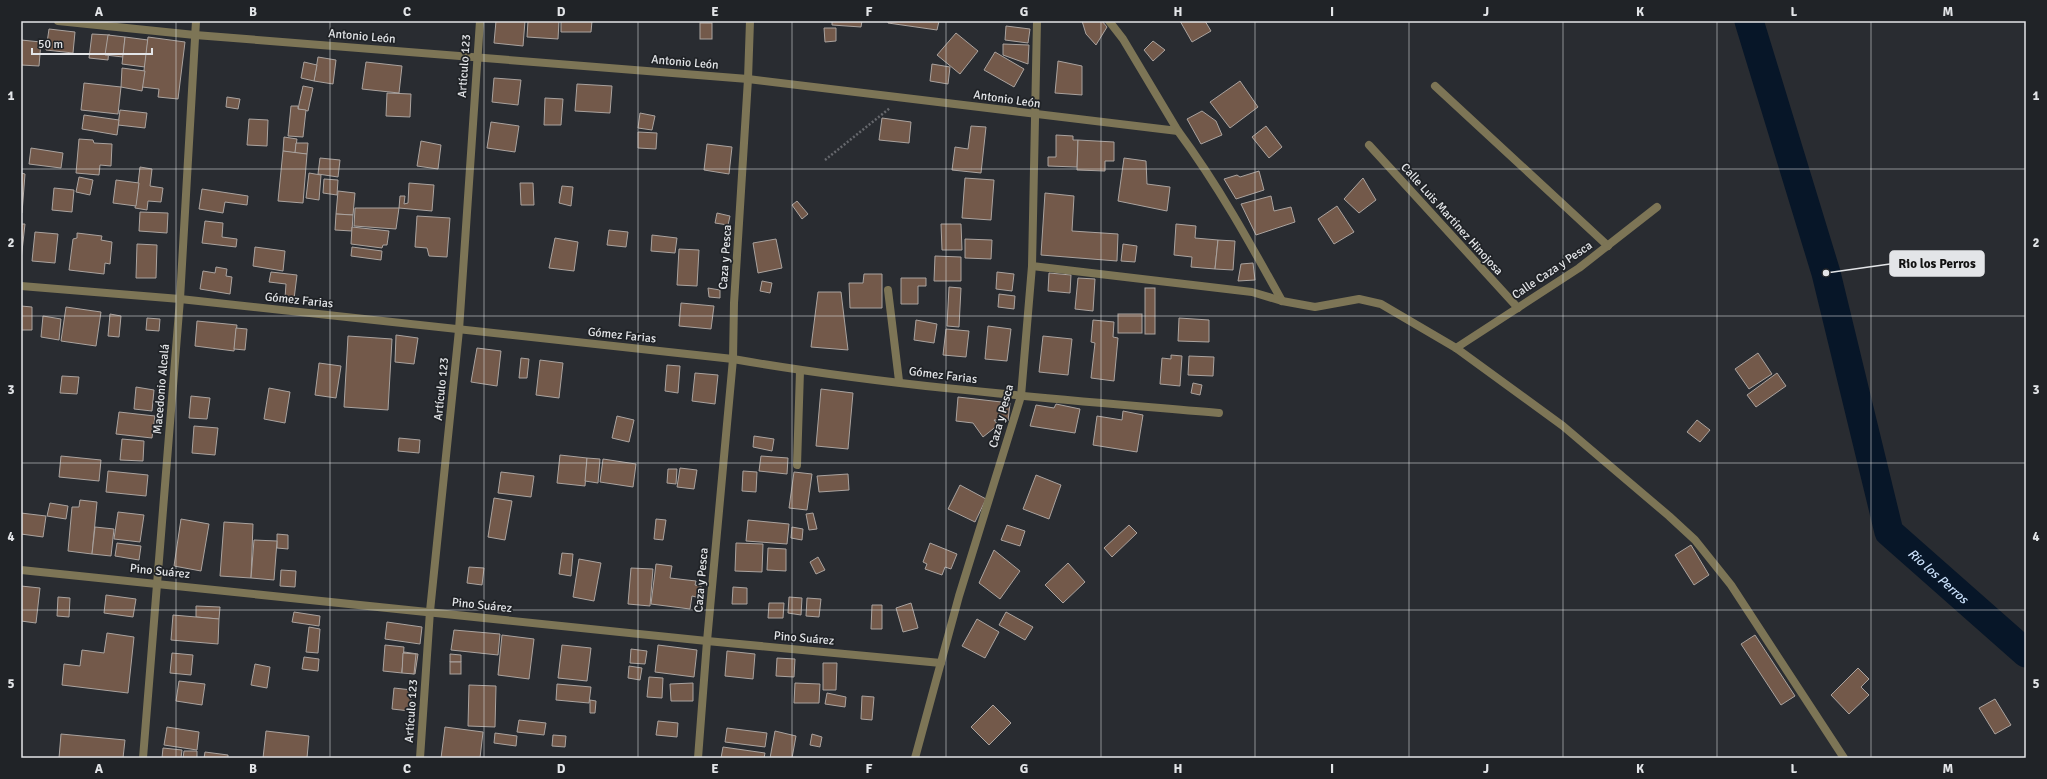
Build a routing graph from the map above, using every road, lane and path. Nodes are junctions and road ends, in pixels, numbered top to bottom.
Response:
1 (58, 21) edge
2 (196, 21) edge
3 (480, 21) edge
4 (750, 21) edge
5 (1037, 21) edge
6 (1109, 21) edge
7 (195, 35) junction
8 (477, 58) junction
9 (748, 79) junction
10 (1435, 86) dead end
11 (903, 97) junction
12 (1035, 115) junction
13 (1178, 132) junction
14 (1369, 145) dead end
15 (825, 160) dead end
16 (1657, 207) dead end
17 (1608, 246) junction
18 (1032, 266) junction
19 (21, 286) edge
20 (888, 290) dead end
21 (180, 299) junction
22 (1282, 301) junction
23 (1518, 308) junction
24 (459, 330) junction
25 (1456, 348) junction
26 (733, 359) junction
27 (800, 370) junction
28 (899, 382) junction
29 (1021, 396) junction
30 (1219, 413) dead end
31 (797, 465) dead end
32 (21, 570) edge
33 (157, 582) junction
34 (430, 611) junction
35 (707, 641) junction
36 (941, 662) junction
37 (143, 758) edge
38 (420, 758) edge
39 (698, 758) edge
40 (915, 758) edge
41 (1844, 758) edge

1 - 7 street, Antonio León
2 - 7 street, Macedonio Alcalá
3 - 8 street, Artículo 123
4 - 9 street, Caza y Pesca
5 - 12 street, Caza y Pesca
6 - 13 street
7 - 8 street, Antonio León
7 - 21 street, Macedonio Alcalá
8 - 9 street, Antonio León
8 - 24 street, Artículo 123
9 - 11 street, Antonio León
9 - 26 street, Caza y Pesca
10 - 17 street
11 - 12 street, Antonio León
11 - 15 path
12 - 13 street, Antonio León
12 - 18 street, Caza y Pesca
13 - 22 street
14 - 23 street, Calle Luis Martínez Hinojosa
16 - 17 street, Calle Caza y Pesca
17 - 23 street, Calle Caza y Pesca
18 - 22 street
18 - 29 street, Caza y Pesca
19 - 21 street, Gómez Farias
20 - 28 street
21 - 24 street, Gómez Farias
21 - 33 street, Macedonio Alcalá
22 - 25 street
23 - 25 street, Calle Caza y Pesca
24 - 26 street, Gómez Farias
24 - 34 street, Artículo 123
25 - 41 street
26 - 27 street, Gómez Farias
26 - 35 street, Caza y Pesca
27 - 28 street, Gómez Farias
27 - 31 street
28 - 29 street, Gómez Farias
29 - 30 street, Gómez Farias
29 - 36 street, Caza y Pesca
32 - 33 street, Pino Suárez
33 - 34 street, Pino Suárez
33 - 37 street, Macedonio Alcalá
34 - 35 street, Pino Suárez
34 - 38 street, Artículo 123
35 - 36 street, Pino Suárez
35 - 39 street, Caza y Pesca
36 - 40 street, Caza y Pesca

